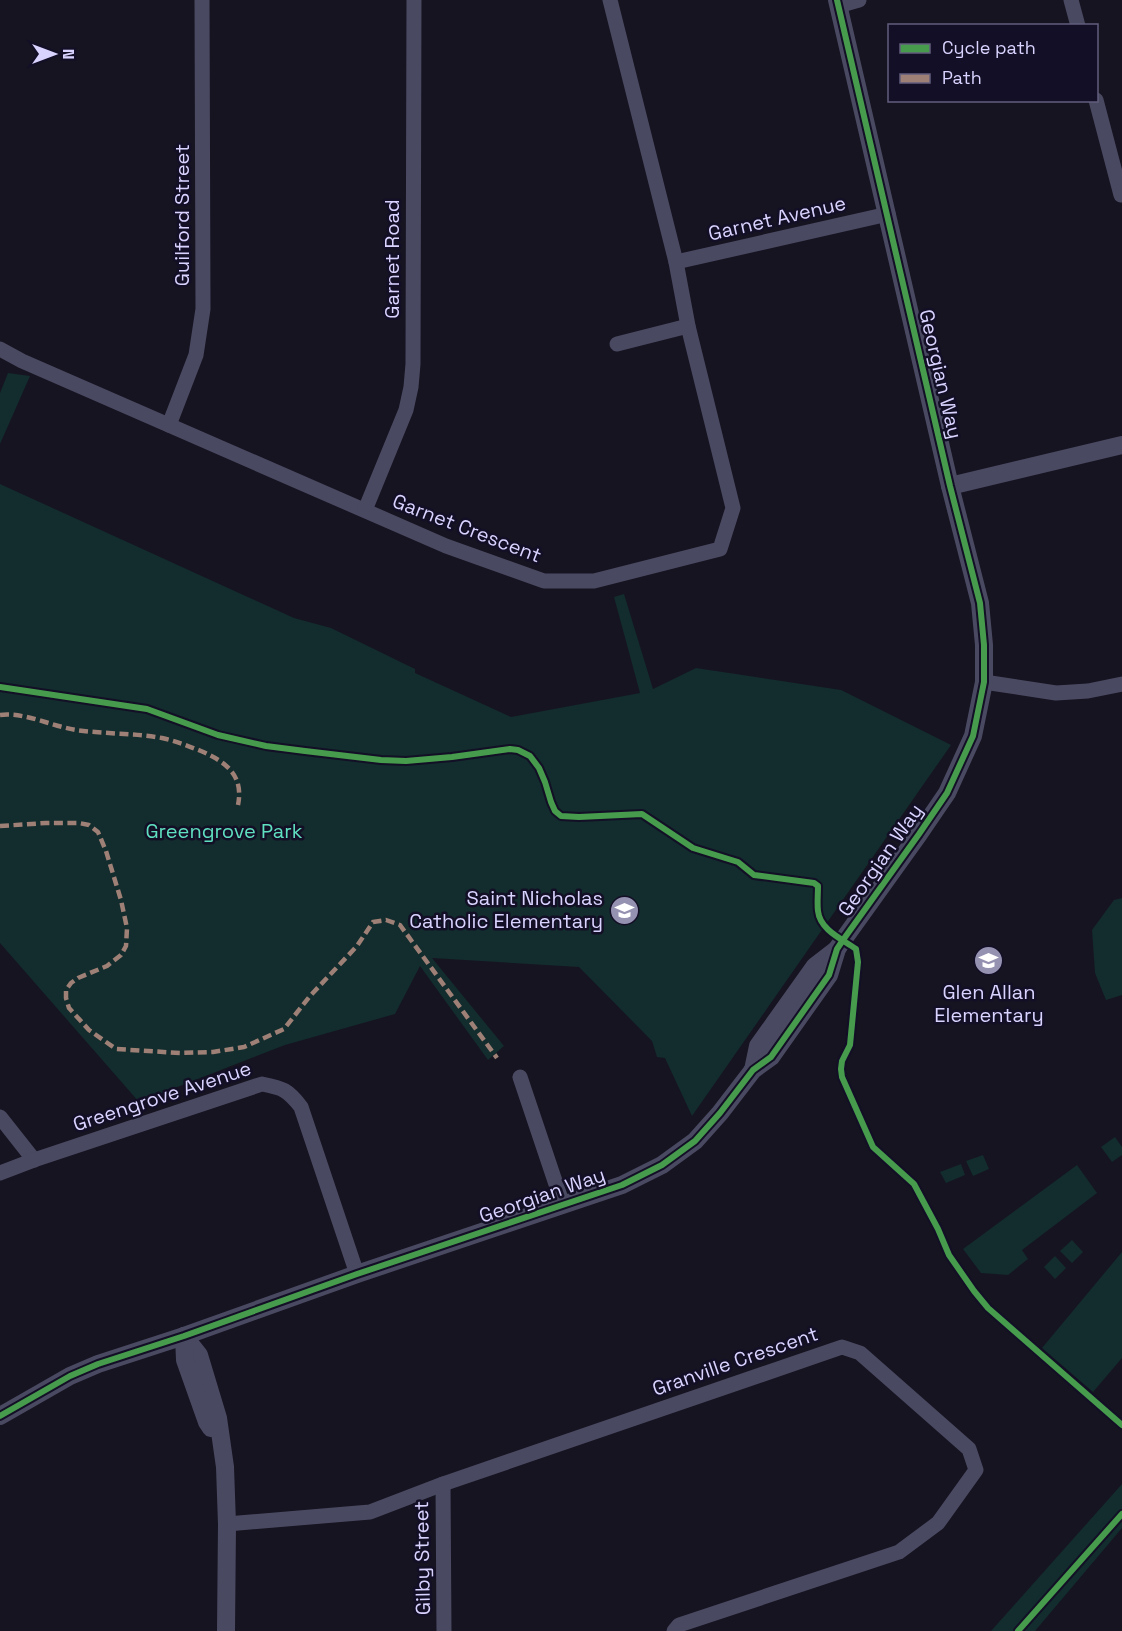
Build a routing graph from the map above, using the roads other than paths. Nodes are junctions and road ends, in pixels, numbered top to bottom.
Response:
1 (202, 0) edge
2 (414, 0) edge
3 (610, 0) edge
4 (860, 0) edge
5 (1071, 0) edge
6 (838, 3) edge
7 (1077, 24) edge
8 (1097, 102) edge
9 (1120, 195) dead end
10 (888, 214) junction
11 (676, 262) junction
12 (688, 326) junction
13 (617, 344) dead end
14 (0, 349) edge
15 (170, 425) junction
16 (1122, 445) edge
17 (950, 486) junction
18 (365, 510) junction
19 (984, 682) junction
20 (1122, 684) edge
21 (520, 1077) dead end
22 (0, 1117) edge
23 (34, 1160) junction
24 (0, 1173) edge
25 (563, 1205) junction
26 (357, 1274) junction
27 (184, 1336) junction
28 (0, 1416) edge
29 (443, 1484) junction
30 (227, 1524) junction
31 (226, 1631) edge
32 (444, 1631) edge
33 (674, 1631) edge

1 - 15 street, Guilford Street
2 - 18 street, Garnet Road
3 - 11 street, Garnet Crescent
4 - 6 street
5 - 7 street
6 - 10 street, Georgian Way
8 - 9 street
10 - 11 street, Garnet Avenue
10 - 17 street, Georgian Way
11 - 12 street, Garnet Crescent
12 - 13 street
12 - 18 street, Garnet Crescent
14 - 15 street, Garnet Crescent
15 - 18 street, Garnet Crescent
16 - 17 street
17 - 19 street, Georgian Way
19 - 20 street
19 - 25 street, Georgian Way
21 - 25 street
22 - 23 street
23 - 24 street, Greengrove Avenue
23 - 26 street, Greengrove Avenue
25 - 26 street, Georgian Way
26 - 27 street, Georgian Way
27 - 28 street, Georgian Way
27 - 30 street
29 - 30 street, Granville Crescent
29 - 32 street, Gilby Street
29 - 33 street, Granville Crescent
30 - 31 street

